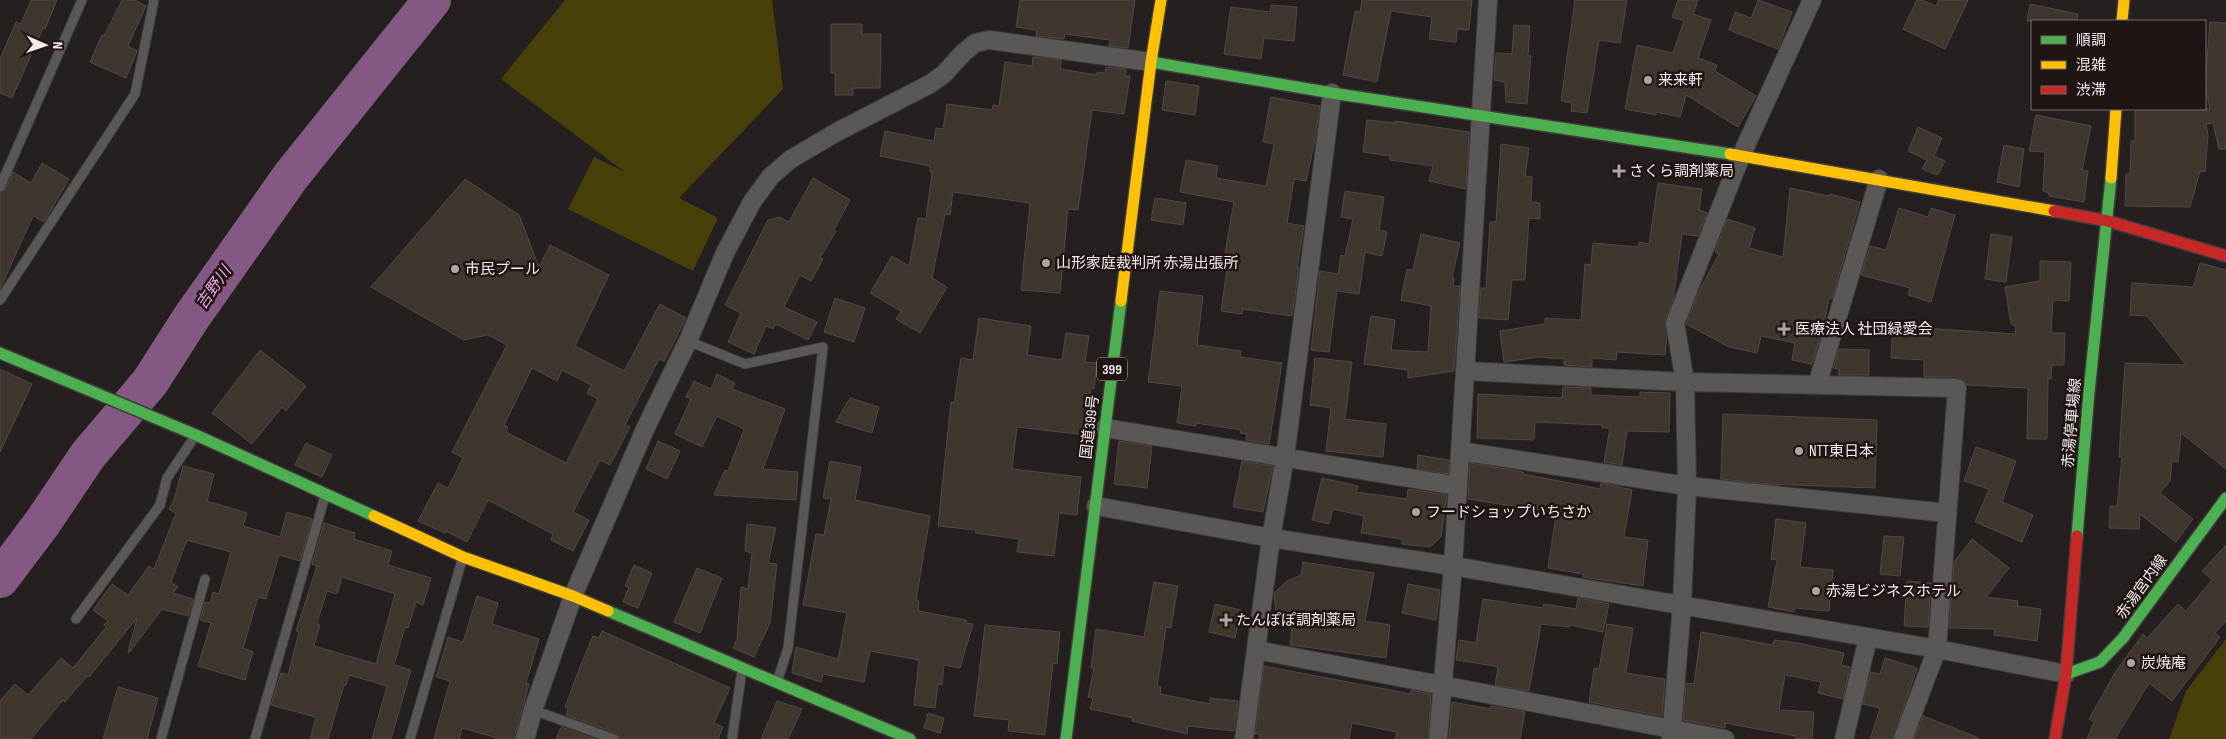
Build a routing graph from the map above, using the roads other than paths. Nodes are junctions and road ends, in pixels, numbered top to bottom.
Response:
1 (82, 0) edge
2 (154, 0) edge
3 (1161, 0) edge
4 (1488, 0) edge
5 (1812, 0) edge
6 (2124, 0) edge
7 (2122, 20) edge
8 (1151, 62) junction
9 (1332, 93) junction
10 (2116, 110) edge
11 (1479, 117) junction
12 (1741, 156) junction
13 (1879, 180) junction
14 (0, 187) edge
15 (2108, 221) junction
16 (2226, 256) edge
17 (0, 300) edge
18 (688, 341) junction
19 (0, 353) edge
20 (1465, 371) junction
21 (1685, 382) junction
22 (1817, 385) junction
23 (1105, 428) junction
24 (196, 435) junction
25 (1460, 451) junction
26 (1285, 457) junction
27 (1458, 486) junction
28 (1687, 486) junction
29 (326, 493) junction
30 (2226, 498) edge
31 (1096, 506) junction
32 (1947, 513) junction
33 (1271, 538) junction
34 (463, 557) junction
35 (1453, 566) junction
36 (205, 578) dead end
37 (573, 596) junction
38 (1682, 605) junction
39 (76, 619) dead end
40 (1868, 638) junction
41 (1937, 649) junction
42 (1256, 650) junction
43 (743, 668) junction
44 (2066, 674) junction
45 (777, 683) junction
46 (1442, 686) junction
47 (533, 710) junction
48 (1672, 734) edge
49 (161, 739) edge
50 (255, 739) edge
51 (410, 739) edge
52 (525, 739) edge
53 (614, 739) edge
54 (732, 739) edge
55 (910, 739) edge
56 (1066, 739) edge
57 (1244, 739) edge
58 (1438, 739) edge
59 (1725, 739) edge
60 (1844, 739) edge
61 (1904, 739) edge
62 (2055, 739) edge

1 - 14 lane
2 - 17 lane
3 - 8 main road, 国道399号 / 399
4 - 11 street
5 - 12 street
6 - 7 main road
8 - 9 main road
8 - 18 street
8 - 23 main road, 国道399号 / 399
9 - 11 main road
9 - 26 street
10 - 15 main road, 赤湯停車場線
11 - 12 main road
11 - 20 street
12 - 13 main road
12 - 21 street
13 - 15 main road
13 - 22 street
15 - 16 main road
15 - 44 main road, 赤湯停車場線
18 - 37 street
18 - 45 lane
19 - 24 main road
20 - 21 street
20 - 25 street
21 - 22 street
21 - 28 street
22 - 32 street
23 - 26 street
23 - 31 main road, 国道399号 / 399
24 - 29 main road
24 - 39 lane
25 - 27 street
25 - 28 street
26 - 27 street
26 - 33 street
27 - 35 street
28 - 32 street
28 - 38 street
29 - 34 main road
29 - 50 lane
30 - 44 main road, 赤湯宮内線
31 - 33 street
31 - 56 main road, 国道399号 / 399
32 - 41 street
33 - 35 street
33 - 42 street
34 - 37 main road
34 - 51 lane
35 - 38 street
35 - 46 street
36 - 49 lane
37 - 43 main road
37 - 47 street
38 - 40 street
38 - 48 street
40 - 41 street
40 - 60 street
41 - 44 street
41 - 61 street
42 - 46 street
42 - 57 street
43 - 45 main road
43 - 54 lane
44 - 62 main road, 赤湯停車場線
45 - 55 main road
46 - 48 street
46 - 58 street
47 - 52 street
47 - 53 lane
48 - 59 street

